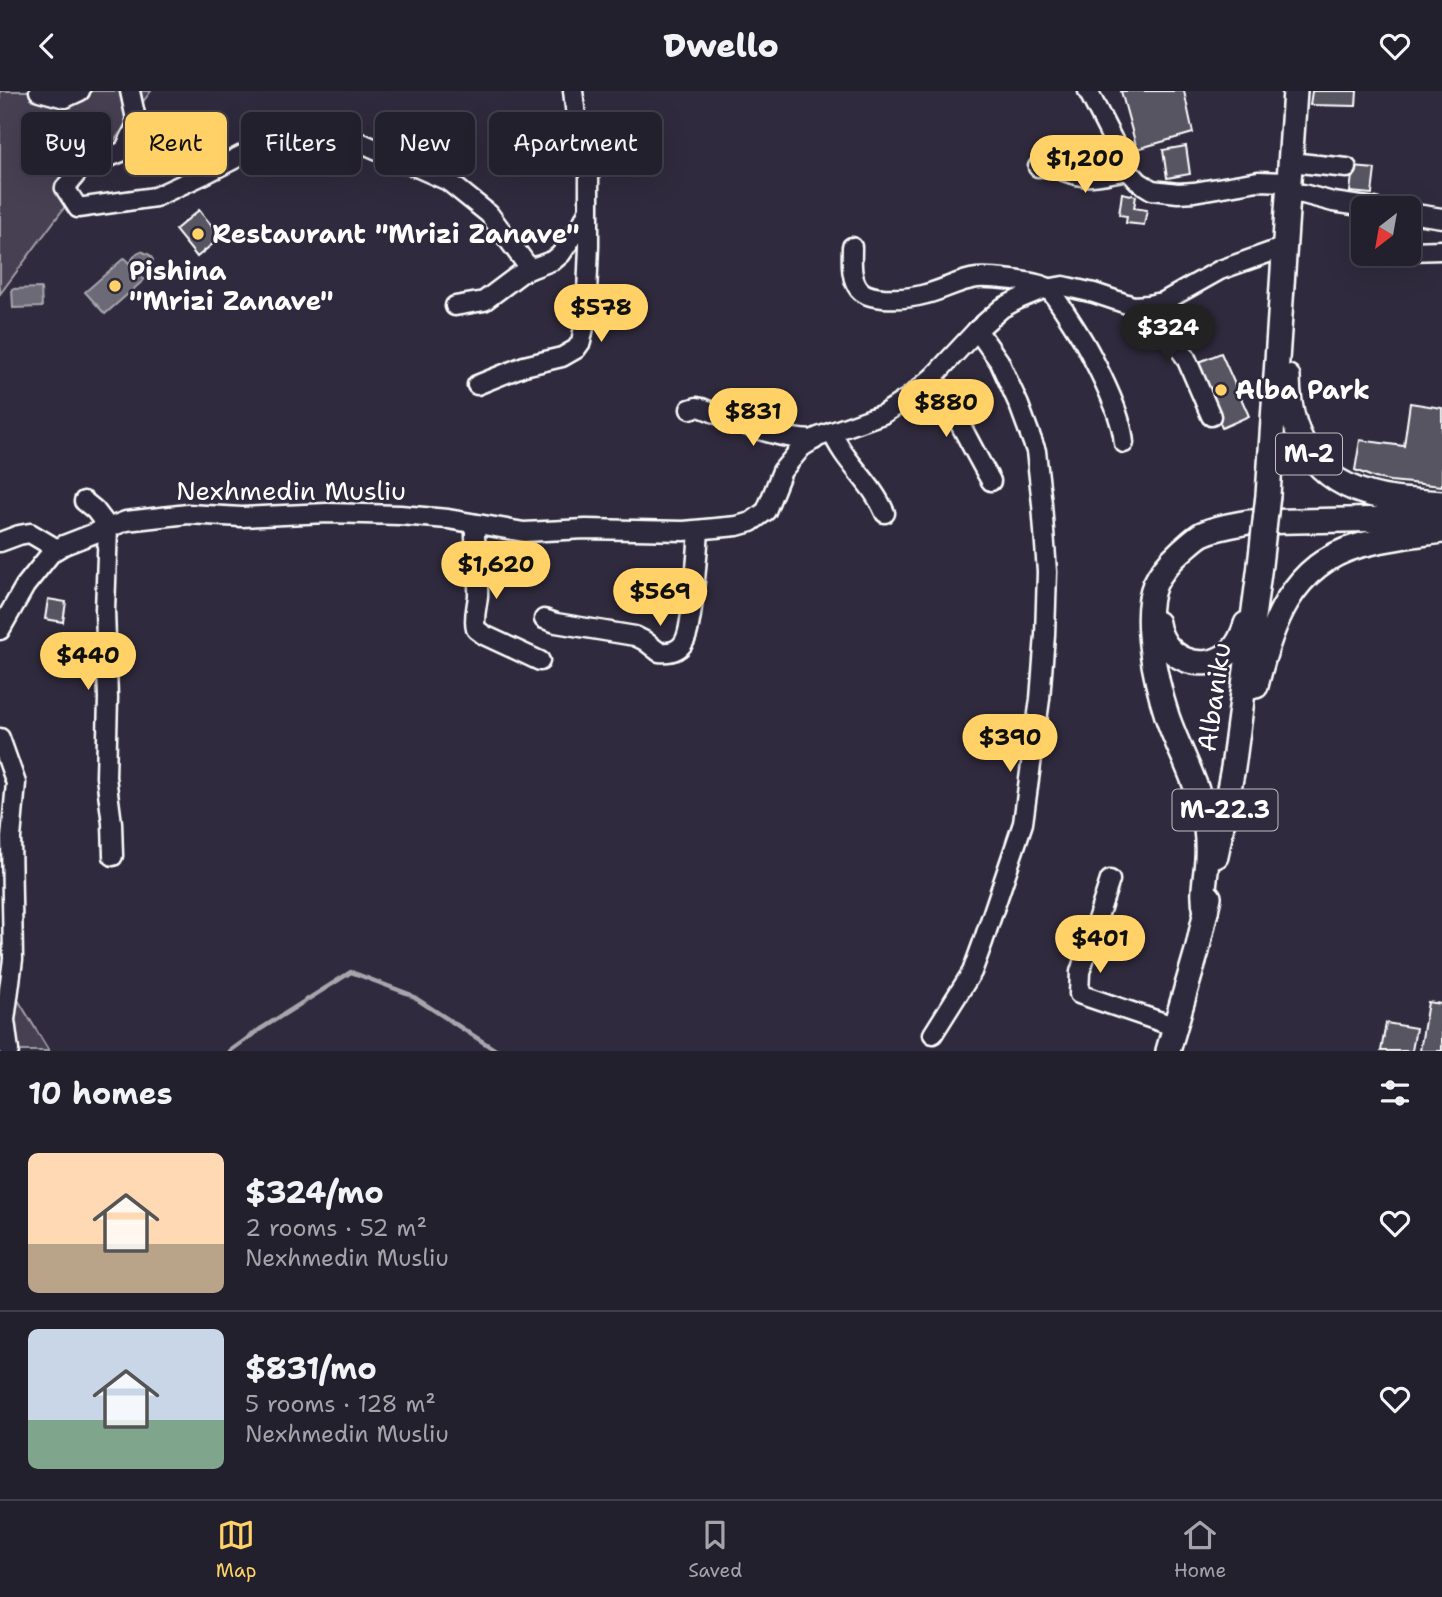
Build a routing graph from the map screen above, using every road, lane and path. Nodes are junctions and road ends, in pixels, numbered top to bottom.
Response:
1 (39, 91) edge
2 (80, 91) edge
3 (130, 91) edge
4 (573, 91) edge
5 (1088, 91) edge
6 (1295, 91) edge
7 (1038, 166) dead end
8 (1347, 168) dead end
9 (1128, 170) junction
10 (1289, 179) junction
11 (1351, 205) edge
12 (589, 207) junction
13 (1421, 215) edge
14 (1442, 218) edge
15 (852, 247) dead end
16 (1285, 247) junction
17 (1442, 250) edge
18 (1421, 251) edge
19 (530, 269) junction
20 (1049, 288) junction
21 (1156, 303) junction
22 (455, 306) dead end
23 (1281, 313) junction
24 (977, 330) junction
25 (933, 377) junction
26 (477, 385) dead end
27 (690, 409) dead end
28 (1211, 416) dead end
29 (832, 432) junction
30 (814, 440) junction
31 (1124, 443) dead end
32 (990, 481) dead end
33 (84, 501) dead end
34 (1442, 503) edge
35 (885, 513) dead end
36 (1442, 518) edge
37 (475, 524) junction
38 (108, 527) junction
39 (699, 531) junction
40 (1442, 531) edge
41 (0, 542) edge
42 (57, 549) junction
43 (1261, 565) junction
44 (1164, 569) junction
45 (544, 619) dead end
46 (0, 630) edge
47 (540, 661) dead end
48 (0, 739) edge
49 (1223, 818) junction
50 (113, 856) dead end
51 (1110, 880) dead end
52 (1206, 912) junction
53 (1175, 1027) junction
54 (933, 1034) dead end
55 (9, 1051) edge
56 (1168, 1051) edge

1 - 2 street
3 - 19 street
4 - 12 street
5 - 9 street
6 - 10 main road, M-2
7 - 9 street
8 - 10 street
9 - 10 street
10 - 11 street
10 - 16 main road, M-2
12 - 19 street
12 - 26 street
13 - 14 street
15 - 20 street, Nexhmedin Musliu
16 - 21 street, Nexhmedin Musliu
16 - 23 main road, M-2
17 - 18 street
19 - 22 street
20 - 21 street, Nexhmedin Musliu
20 - 24 street, Nexhmedin Musliu
20 - 31 street
21 - 28 street
23 - 34 main road, M-2
23 - 43 main road, Albaniku / M-2, bridge
24 - 25 street, Nexhmedin Musliu
24 - 54 street
25 - 29 street, Nexhmedin Musliu
25 - 32 street
27 - 30 street, Nexhmedin Musliu
29 - 30 street, Nexhmedin Musliu
29 - 35 street
30 - 39 street, Nexhmedin Musliu
33 - 38 street
36 - 44 main road
37 - 38 street, Nexhmedin Musliu
37 - 39 street, Nexhmedin Musliu
37 - 47 street
38 - 42 street, Nexhmedin Musliu
38 - 50 street
39 - 45 street
40 - 49 main road
41 - 42 street
42 - 46 street, Nexhmedin Musliu
43 - 44 main road, M-2
43 - 49 main road, Albaniku / M-22.3
44 - 52 main road
48 - 55 street
49 - 52 main road, Albaniku / M-22.3
51 - 53 street
52 - 53 main road, Albaniku / M-22.3
53 - 56 main road, Albaniku / M-22.3

